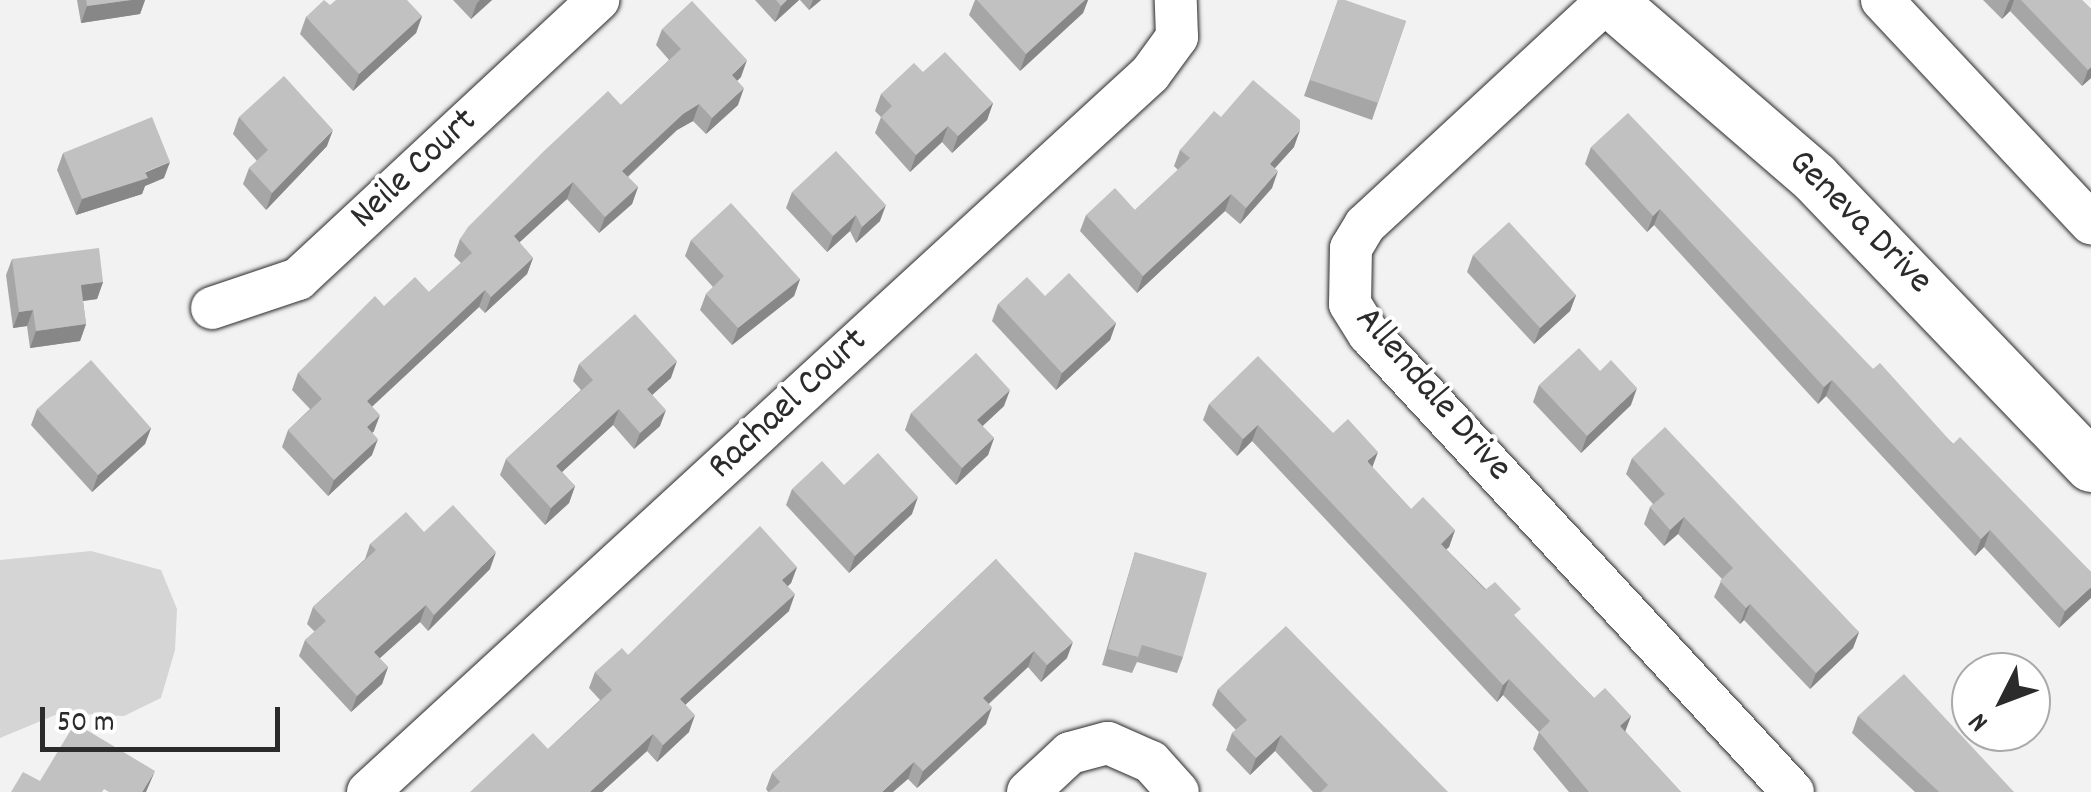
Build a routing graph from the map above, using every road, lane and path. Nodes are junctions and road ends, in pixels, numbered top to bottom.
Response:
1 (598, 0) edge
2 (1176, 0) edge
3 (1608, 0) edge
4 (1882, 0) edge
5 (2091, 223) edge
6 (212, 308) dead end
7 (2091, 466) edge
8 (368, 792) edge
9 (1028, 792) edge
10 (1178, 792) edge
11 (1793, 792) edge

1 - 6 street, Neile Court
2 - 8 street, Rachael Court
3 - 7 main road, Geneva Drive
3 - 11 street, Allendale Drive
4 - 5 street
9 - 10 street

